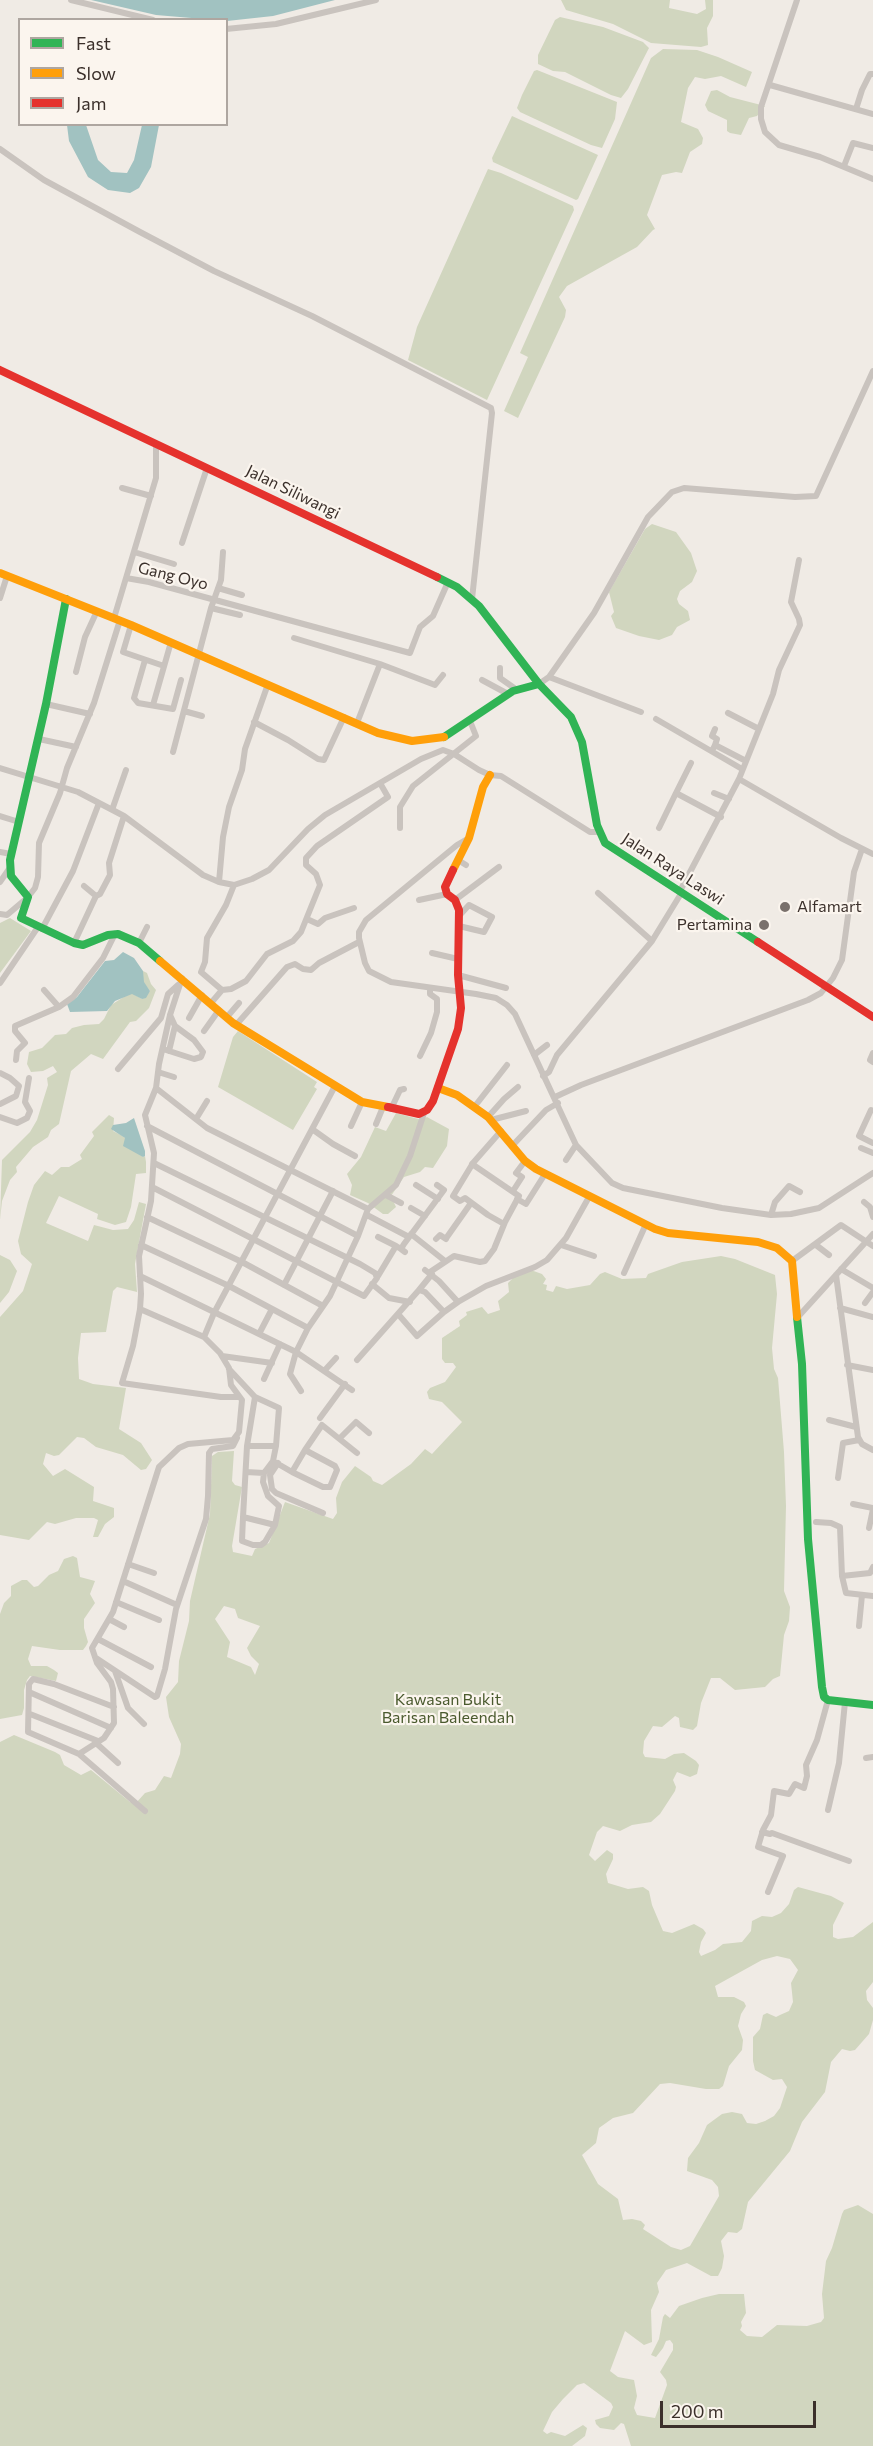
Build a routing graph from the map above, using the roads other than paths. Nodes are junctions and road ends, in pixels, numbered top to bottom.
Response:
1 (71, 0) edge
2 (376, 0) edge
3 (797, 0) edge
4 (144, 18) edge
5 (228, 29) edge
6 (873, 74) edge
7 (770, 85) junction
8 (856, 109) junction
9 (873, 114) edge
10 (873, 148) edge
11 (0, 149) edge
12 (844, 166) junction
13 (872, 177) edge
14 (0, 370) edge
15 (873, 371) edge
16 (156, 444) junction
17 (207, 468) junction
18 (122, 488) dead end
19 (151, 496) junction
20 (182, 543) dead end
21 (134, 552) junction
22 (223, 552) dead end
23 (799, 560) dead end
24 (174, 564) dead end
25 (4, 574) edge
26 (126, 578) junction
27 (448, 582) junction
28 (218, 588) junction
29 (242, 595) dead end
30 (0, 598) edge
31 (66, 599) junction
32 (472, 599) junction
33 (214, 600) junction
34 (211, 608) junction
35 (97, 611) junction
36 (240, 615) dead end
37 (117, 619) junction
38 (131, 625) junction
39 (294, 638) dead end
40 (171, 642) junction
41 (200, 654) junction
42 (146, 660) junction
43 (380, 664) junction
44 (164, 666) junction
45 (500, 669) dead end
46 (76, 672) dead end
47 (443, 675) dead end
48 (549, 677) junction
49 (181, 680) dead end
50 (482, 680) dead end
51 (268, 684) junction
52 (539, 684) junction
53 (513, 692) junction
54 (46, 704) junction
55 (153, 705) junction
56 (173, 709) junction
57 (184, 711) junction
58 (641, 712) dead end
59 (728, 713) dead end
60 (90, 714) junction
61 (202, 716) dead end
62 (171, 717) dead end
63 (344, 717) junction
64 (656, 719) dead end
65 (470, 721) junction
66 (254, 722) junction
67 (357, 723) junction
68 (715, 729) dead end
69 (759, 729) junction
70 (39, 739) junction
71 (76, 747) junction
72 (713, 748) junction
73 (173, 752) dead end
74 (454, 754) junction
75 (746, 761) junction
76 (691, 763) dead end
77 (0, 768) edge
78 (742, 769) junction
79 (126, 770) dead end
80 (490, 775) junction
81 (30, 776) junction
82 (739, 779) junction
83 (381, 783) junction
84 (63, 786) junction
85 (676, 793) junction
86 (714, 793) dead end
87 (388, 797) junction
88 (729, 800) junction
89 (403, 802) junction
90 (99, 803) junction
91 (112, 810) junction
92 (0, 816) edge
93 (124, 816) junction
94 (721, 817) junction
95 (19, 822) junction
96 (400, 828) dead end
97 (660, 828) dead end
98 (593, 832) junction
99 (469, 838) junction
100 (862, 849) junction
101 (0, 852) edge
102 (11, 854) junction
103 (873, 854) edge
104 (499, 867) dead end
105 (9, 869) junction
106 (0, 882) edge
107 (219, 882) junction
108 (234, 885) junction
109 (84, 886) dead end
110 (682, 892) junction
111 (598, 893) dead end
112 (447, 894) junction
113 (96, 896) junction
114 (27, 897) junction
115 (419, 900) dead end
116 (455, 900) junction
117 (354, 908) dead end
118 (0, 914) edge
119 (459, 916) junction
120 (307, 919) junction
121 (459, 926) junction
122 (147, 927) dead end
123 (40, 928) junction
124 (115, 934) junction
125 (654, 940) junction
126 (359, 942) junction
127 (74, 943) junction
128 (139, 943) junction
129 (432, 953) dead end
130 (458, 959) junction
131 (458, 975) junction
132 (180, 981) junction
133 (0, 983) edge
134 (826, 987) junction
135 (430, 988) junction
136 (506, 988) dead end
137 (44, 990) dead end
138 (222, 990) junction
139 (202, 995) junction
140 (460, 996) junction
141 (211, 1003) junction
142 (239, 1003) dead end
143 (59, 1006) junction
144 (219, 1010) junction
145 (170, 1015) junction
146 (227, 1017) junction
147 (873, 1017) edge
148 (189, 1018) dead end
149 (236, 1025) junction
150 (175, 1026) junction
151 (204, 1031) dead end
152 (547, 1046) dead end
153 (166, 1050) junction
154 (873, 1053) edge
155 (534, 1055) junction
156 (420, 1056) dead end
157 (16, 1060) dead end
158 (873, 1062) edge
159 (507, 1065) dead end
160 (118, 1068) dead end
161 (158, 1072) junction
162 (0, 1073) edge
163 (543, 1076) junction
164 (174, 1077) dead end
165 (29, 1078) dead end
166 (334, 1086) junction
167 (518, 1087) dead end
168 (156, 1088) junction
169 (438, 1088) junction
170 (404, 1089) dead end
171 (556, 1100) junction
172 (207, 1101) dead end
173 (362, 1102) junction
174 (0, 1104) edge
175 (475, 1106) junction
176 (387, 1108) junction
177 (871, 1110) dead end
178 (526, 1111) dead end
179 (424, 1113) junction
180 (0, 1117) edge
181 (196, 1119) junction
182 (491, 1120) junction
183 (865, 1123) junction
184 (376, 1124) dead end
185 (147, 1126) junction
186 (351, 1126) dead end
187 (873, 1127) edge
188 (312, 1129) junction
189 (501, 1131) junction
190 (873, 1143) edge
191 (576, 1145) junction
192 (512, 1146) junction
193 (861, 1148) dead end
194 (873, 1153) edge
195 (355, 1156) dead end
196 (566, 1160) dead end
197 (525, 1161) junction
198 (154, 1163) junction
199 (472, 1164) junction
200 (291, 1170) junction
201 (873, 1173) edge
202 (545, 1174) junction
203 (416, 1185) dead end
204 (437, 1185) dead end
205 (152, 1187) junction
206 (333, 1191) junction
207 (513, 1191) junction
208 (800, 1191) dead end
209 (278, 1195) junction
210 (386, 1195) junction
211 (589, 1197) junction
212 (438, 1199) junction
213 (517, 1199) junction
214 (864, 1202) dead end
215 (401, 1203) dead end
216 (471, 1203) junction
217 (411, 1208) dead end
218 (368, 1212) junction
219 (771, 1215) junction
220 (320, 1216) junction
221 (425, 1216) junction
222 (147, 1217) junction
223 (266, 1217) junction
224 (873, 1217) edge
225 (504, 1224) junction
226 (646, 1224) junction
227 (873, 1234) edge
228 (410, 1235) junction
229 (358, 1236) junction
230 (378, 1237) dead end
231 (254, 1239) junction
232 (436, 1239) dead end
233 (309, 1240) junction
234 (866, 1242) junction
235 (141, 1245) junction
236 (561, 1245) junction
237 (816, 1245) junction
238 (873, 1246) edge
239 (401, 1249) junction
240 (829, 1255) dead end
241 (594, 1256) dead end
242 (348, 1260) junction
243 (297, 1261) junction
244 (445, 1261) junction
245 (792, 1261) junction
246 (242, 1262) junction
247 (841, 1269) junction
248 (429, 1272) junction
249 (624, 1273) dead end
250 (836, 1275) junction
251 (140, 1276) junction
252 (378, 1276) junction
253 (337, 1282) junction
254 (372, 1284) junction
255 (284, 1285) junction
256 (230, 1286) junction
257 (419, 1290) junction
258 (873, 1290) edge
259 (410, 1302) junction
260 (458, 1302) junction
261 (865, 1303) dead end
262 (323, 1306) junction
263 (840, 1308) junction
264 (140, 1309) junction
265 (272, 1309) junction
266 (444, 1312) junction
267 (214, 1313) junction
268 (398, 1314) junction
269 (873, 1317) edge
270 (797, 1318) junction
271 (308, 1328) junction
272 (259, 1334) junction
273 (204, 1337) junction
274 (280, 1344) junction
275 (296, 1352) junction
276 (222, 1356) junction
277 (336, 1358) dead end
278 (357, 1360) dead end
279 (272, 1363) junction
280 (847, 1365) junction
281 (229, 1368) junction
282 (325, 1370) junction
283 (873, 1370) edge
284 (264, 1379) dead end
285 (345, 1384) junction
286 (352, 1390) dead end
287 (301, 1391) dead end
288 (239, 1396) junction
289 (255, 1397) junction
290 (320, 1418) dead end
291 (829, 1420) dead end
292 (856, 1427) junction
293 (369, 1433) dead end
294 (237, 1438) junction
295 (340, 1438) junction
296 (859, 1440) junction
297 (247, 1446) junction
298 (276, 1446) junction
299 (305, 1450) junction
300 (873, 1450) edge
301 (357, 1453) dead end
302 (275, 1462) junction
303 (246, 1472) junction
304 (292, 1472) junction
305 (264, 1473) junction
306 (838, 1478) dead end
307 (853, 1504) dead end
308 (873, 1509) edge
309 (323, 1513) dead end
310 (243, 1517) junction
311 (816, 1522) dead end
312 (275, 1526) junction
313 (869, 1528) dead end
314 (128, 1564) junction
315 (873, 1567) edge
316 (154, 1573) dead end
317 (842, 1576) junction
318 (123, 1581) junction
319 (862, 1595) junction
320 (873, 1596) edge
321 (116, 1602) junction
322 (177, 1605) junction
323 (109, 1619) junction
324 (159, 1620) dead end
325 (859, 1626) dead end
326 (124, 1627) dead end
327 (98, 1639) junction
328 (94, 1657) junction
329 (151, 1667) dead end
330 (115, 1671) junction
331 (29, 1692) junction
332 (828, 1700) junction
333 (845, 1702) junction
334 (873, 1705) edge
335 (114, 1707) junction
336 (30, 1714) junction
337 (144, 1724) dead end
338 (111, 1728) junction
339 (97, 1742) junction
340 (79, 1755) junction
341 (118, 1763) dead end
342 (828, 1810) dead end
343 (145, 1811) dead end
344 (762, 1832) junction
345 (849, 1861) dead end
346 (768, 1892) dead end

1 - 4 street
2 - 5 street
3 - 7 street
6 - 8 street
7 - 8 street
7 - 12 street
8 - 9 street
10 - 12 street
11 - 32 street
12 - 13 street
14 - 16 street, Jalan Siliwangi
15 - 48 street
16 - 17 street, Jalan Siliwangi
16 - 19 street
17 - 20 street
17 - 27 street, Jalan Siliwangi
18 - 19 street
19 - 21 street
21 - 24 street
21 - 26 street
22 - 28 street
23 - 69 street
25 - 30 street
25 - 31 street
26 - 33 street, Gang Oyo
26 - 37 street
27 - 32 street, Jalan Siliwangi
27 - 33 street, Gang Oyo
28 - 29 street
28 - 33 street
31 - 35 street
31 - 54 street
32 - 52 street, Jalan Siliwangi
33 - 34 street
34 - 36 street
34 - 41 street
35 - 37 street
35 - 46 street
37 - 38 street
37 - 60 street
38 - 40 street
38 - 42 street
39 - 43 street
40 - 41 street
40 - 44 street
41 - 51 street
41 - 57 street
42 - 44 street
42 - 55 street
43 - 47 street
43 - 67 street
44 - 55 street
45 - 53 street
48 - 52 street
48 - 58 street
49 - 56 street
50 - 53 street
51 - 63 street
51 - 66 street
52 - 53 street
52 - 98 street, Jalan Raya Laswi
53 - 65 street
54 - 60 street
54 - 70 street
55 - 56 street
56 - 62 street
57 - 61 street
57 - 73 street
59 - 69 street
60 - 71 street
63 - 66 street
63 - 67 street
64 - 72 street
65 - 67 street
65 - 74 street
66 - 107 street
68 - 72 street
69 - 75 street
70 - 71 street
70 - 81 street
71 - 84 street
72 - 75 street
72 - 78 street
74 - 80 street
74 - 83 street
74 - 89 street
75 - 78 street
76 - 85 street
77 - 81 street
78 - 82 street
79 - 91 street
80 - 98 street
80 - 99 street
81 - 84 street
81 - 95 street
82 - 88 street
82 - 100 street
83 - 87 street
83 - 108 street
84 - 90 street
84 - 114 street
85 - 94 street
85 - 97 street
86 - 88 street
87 - 89 street
87 - 120 street
88 - 94 street
89 - 96 street
90 - 91 street
90 - 123 street
91 - 93 street
92 - 95 street
93 - 107 street
93 - 113 street
94 - 110 street
95 - 102 street
98 - 110 street, Jalan Raya Laswi
99 - 112 street
99 - 126 street
100 - 103 street
100 - 134 street
101 - 102 street
102 - 105 street
104 - 116 street
105 - 106 street
105 - 114 street
107 - 108 street
108 - 138 street
109 - 113 street
110 - 125 street
110 - 134 street, Jalan Raya Laswi
111 - 125 street
112 - 115 street
112 - 116 street
113 - 127 street
114 - 118 street
114 - 123 street
116 - 119 street
117 - 120 street
119 - 121 street
119 - 121 street
120 - 138 street
121 - 130 street
122 - 128 street
123 - 127 street
123 - 133 street
124 - 127 street
124 - 128 street
124 - 143 street
125 - 163 street
126 - 135 street
126 - 149 street
128 - 132 street
129 - 130 street
130 - 131 street
131 - 136 street
131 - 140 street
132 - 139 street
132 - 145 street
132 - 160 street
134 - 147 street, Jalan Raya Laswi
134 - 171 street
135 - 140 street
135 - 156 street
137 - 143 street
138 - 141 street
139 - 141 street
139 - 148 street
140 - 155 street
140 - 169 street
141 - 144 street
142 - 146 street
143 - 157 street
144 - 146 street
144 - 151 street
145 - 150 street
145 - 153 street
146 - 149 street
149 - 166 street
150 - 153 street
150 - 153 street
152 - 155 street
153 - 161 street
154 - 158 street
155 - 163 street
159 - 175 street
161 - 164 street
161 - 168 street
162 - 174 street
163 - 171 street
165 - 180 street
166 - 173 street
166 - 188 street
167 - 182 street
168 - 181 street
168 - 185 street
169 - 175 street
169 - 179 street
170 - 176 street
171 - 191 street
171 - 192 street
172 - 181 street
173 - 176 street
173 - 186 street
175 - 182 street
176 - 179 street
176 - 184 street
177 - 183 street
178 - 182 street
179 - 210 street
181 - 200 street
182 - 189 street
183 - 187 street
183 - 190 street
185 - 198 street
185 - 209 street
188 - 195 street
188 - 200 street
189 - 192 street
189 - 199 street
191 - 196 street
191 - 219 street
192 - 197 street
193 - 194 street
197 - 202 street
197 - 207 street
198 - 205 street
198 - 223 street
199 - 207 street
199 - 216 street
200 - 206 street
200 - 209 street
201 - 219 street
202 - 211 street
202 - 213 street
203 - 212 street
204 - 212 street
205 - 222 street
205 - 231 street
206 - 218 street
206 - 220 street
207 - 213 street
208 - 219 street
209 - 220 street
209 - 223 street
210 - 215 street
210 - 218 street
211 - 226 street
211 - 236 street
212 - 221 street
213 - 225 street
214 - 224 street
216 - 225 street
216 - 232 street
217 - 221 street
218 - 228 street
218 - 229 street
220 - 229 street
220 - 233 street
221 - 228 street
222 - 235 street
222 - 246 street
223 - 231 street
223 - 233 street
225 - 244 street
226 - 245 street
226 - 249 street
227 - 234 street
228 - 239 street
228 - 244 street
229 - 242 street
230 - 239 street
231 - 243 street
231 - 246 street
233 - 242 street
233 - 243 street
234 - 237 street
234 - 238 street
234 - 247 street
235 - 251 street
235 - 256 street
236 - 241 street
236 - 260 street
237 - 240 street
237 - 245 street
239 - 252 street
242 - 252 street
242 - 253 street
243 - 253 street
243 - 255 street
244 - 248 street
245 - 270 street
246 - 255 street
246 - 256 street
247 - 250 street
247 - 258 street
248 - 257 street
248 - 260 street
250 - 263 street
250 - 270 street
251 - 264 street
251 - 267 street
252 - 254 street
253 - 254 street
253 - 262 street
254 - 259 street
255 - 262 street
256 - 265 street
256 - 267 street
257 - 259 street
257 - 266 street
258 - 261 street
259 - 268 street
260 - 266 street
262 - 271 street
263 - 269 street
263 - 280 street
264 - 273 street
264 - 288 street
265 - 271 street
265 - 272 street
266 - 268 street
267 - 272 street
267 - 273 street
268 - 278 street
270 - 332 street
271 - 275 street
272 - 274 street
273 - 276 street
274 - 275 street
274 - 279 street
275 - 282 street
275 - 287 street
276 - 279 street
276 - 281 street
277 - 282 street
279 - 284 street
280 - 283 street
280 - 292 street
281 - 288 street
281 - 289 street
282 - 285 street
285 - 286 street
285 - 290 street
288 - 294 street
289 - 297 street
289 - 298 street
291 - 292 street
292 - 296 street
293 - 295 street
294 - 314 street
294 - 322 street
295 - 299 street
295 - 301 street
296 - 300 street
296 - 306 street
297 - 298 street
297 - 303 street
298 - 302 street
299 - 304 street
299 - 304 street
302 - 304 street
302 - 305 street
302 - 309 street
303 - 305 street
303 - 310 street
305 - 312 street
307 - 308 street
308 - 313 street
310 - 312 street
310 - 312 street
311 - 317 street
314 - 316 street
314 - 318 street
315 - 317 street
317 - 319 street
318 - 321 street
318 - 322 street
319 - 320 street
319 - 325 street
321 - 323 street
321 - 324 street
322 - 330 street
323 - 326 street
323 - 327 street
327 - 328 street
327 - 329 street
328 - 330 street
328 - 335 street
330 - 337 street
331 - 335 street
331 - 336 street
331 - 338 street
332 - 333 street
332 - 344 street
333 - 334 street
333 - 342 street
335 - 338 street
336 - 339 street
336 - 340 street
338 - 339 street
339 - 340 street
339 - 341 street
340 - 343 street
344 - 345 street
344 - 346 street

